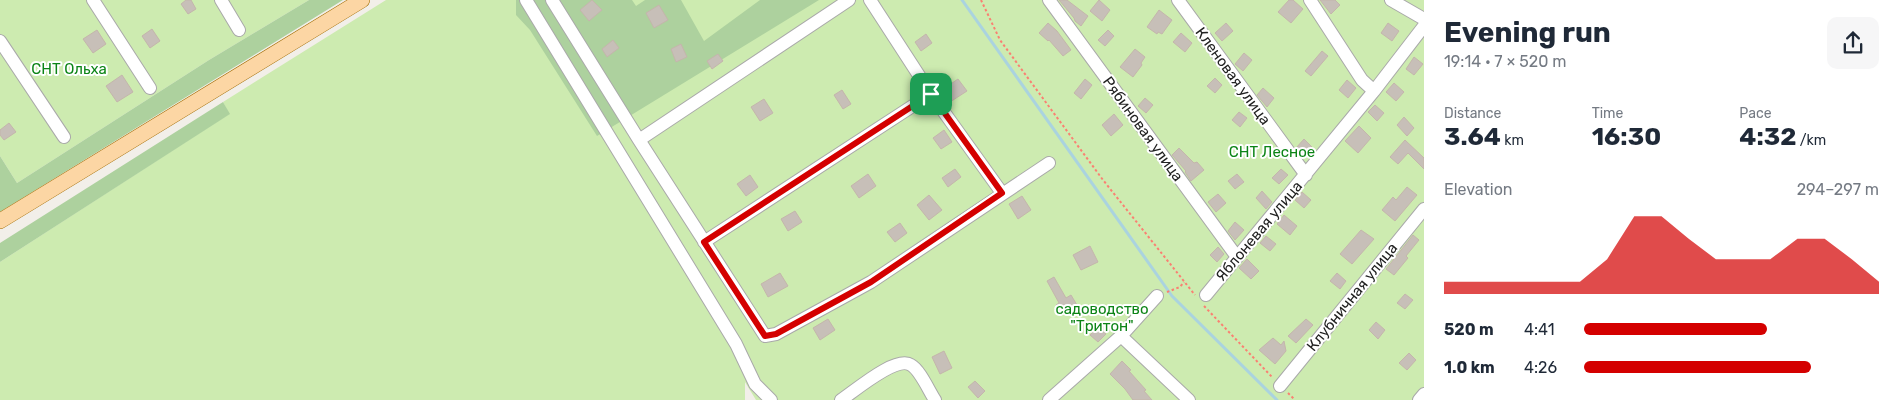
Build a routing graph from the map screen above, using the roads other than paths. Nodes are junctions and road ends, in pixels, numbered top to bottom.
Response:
1 (93, 0) edge
2 (221, 0) edge
3 (362, 0) edge
4 (526, 0) edge
5 (552, 0) edge
6 (849, 0) edge
7 (870, 0) edge
8 (1049, 0) edge
9 (1178, 0) edge
10 (1310, 0) edge
11 (1391, 0) edge
12 (1424, 19) edge
13 (1424, 26) edge
14 (239, 30) dead end
15 (0, 41) edge
16 (150, 88) dead end
17 (1374, 91) junction
18 (931, 94) junction
19 (64, 136) dead end
20 (639, 140) junction
21 (1049, 163) dead end
22 (1306, 175) junction
23 (1002, 193) junction
24 (1424, 209) edge
25 (0, 221) edge
26 (704, 242) junction
27 (1237, 257) junction
28 (1156, 296) road end
29 (1201, 298) road end
30 (1121, 336) junction
31 (1280, 386) road end
32 (1424, 394) edge
33 (770, 400) edge
34 (841, 400) edge
35 (935, 400) edge
36 (1049, 400) edge
37 (1189, 400) edge
38 (1419, 400) edge

1 - 16 street
2 - 14 street
3 - 25 main road
4 - 33 street
5 - 20 street
6 - 20 street
7 - 18 street
8 - 27 street, Рябиновая улица
9 - 22 street, Кленовая улица
10 - 17 street
11 - 12 street
13 - 17 street, Яблоневая улица
15 - 19 street
17 - 22 street, Яблоневая улица
18 - 23 street
18 - 26 street
20 - 26 street
21 - 23 street
22 - 27 street, Яблоневая улица
23 - 26 street
24 - 31 street, Клубничная улица
27 - 29 street, Яблоневая улица
28 - 30 street
30 - 36 street
30 - 37 street
32 - 38 street
34 - 35 street

